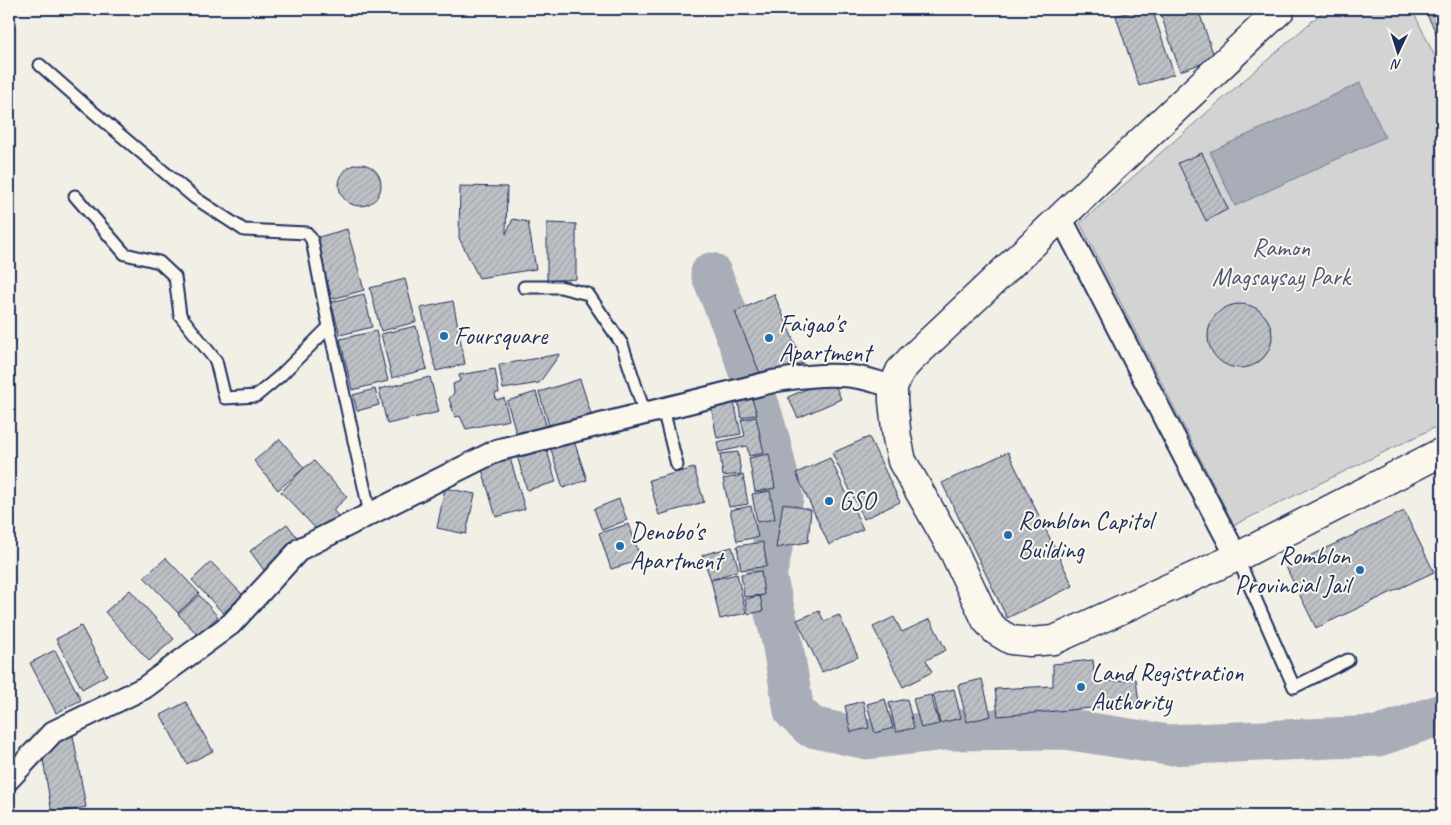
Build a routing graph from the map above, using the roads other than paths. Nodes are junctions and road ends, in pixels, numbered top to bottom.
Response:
1 (1281, 9) edge
2 (40, 65) dead end
3 (74, 196) dead end
4 (1061, 218) junction
5 (524, 286) dead end
6 (329, 327) junction
7 (893, 387) junction
8 (654, 411) junction
9 (1442, 452) edge
10 (677, 465) dead end
11 (370, 514) junction
12 (1237, 556) junction
13 (1348, 660) dead end
14 (9, 779) edge

1 - 4 street
2 - 6 lane
3 - 6 lane
4 - 7 street
4 - 12 street
5 - 8 lane
6 - 11 lane
7 - 8 street
7 - 12 street
8 - 10 lane
8 - 11 street
9 - 12 street
11 - 14 street
12 - 13 lane

